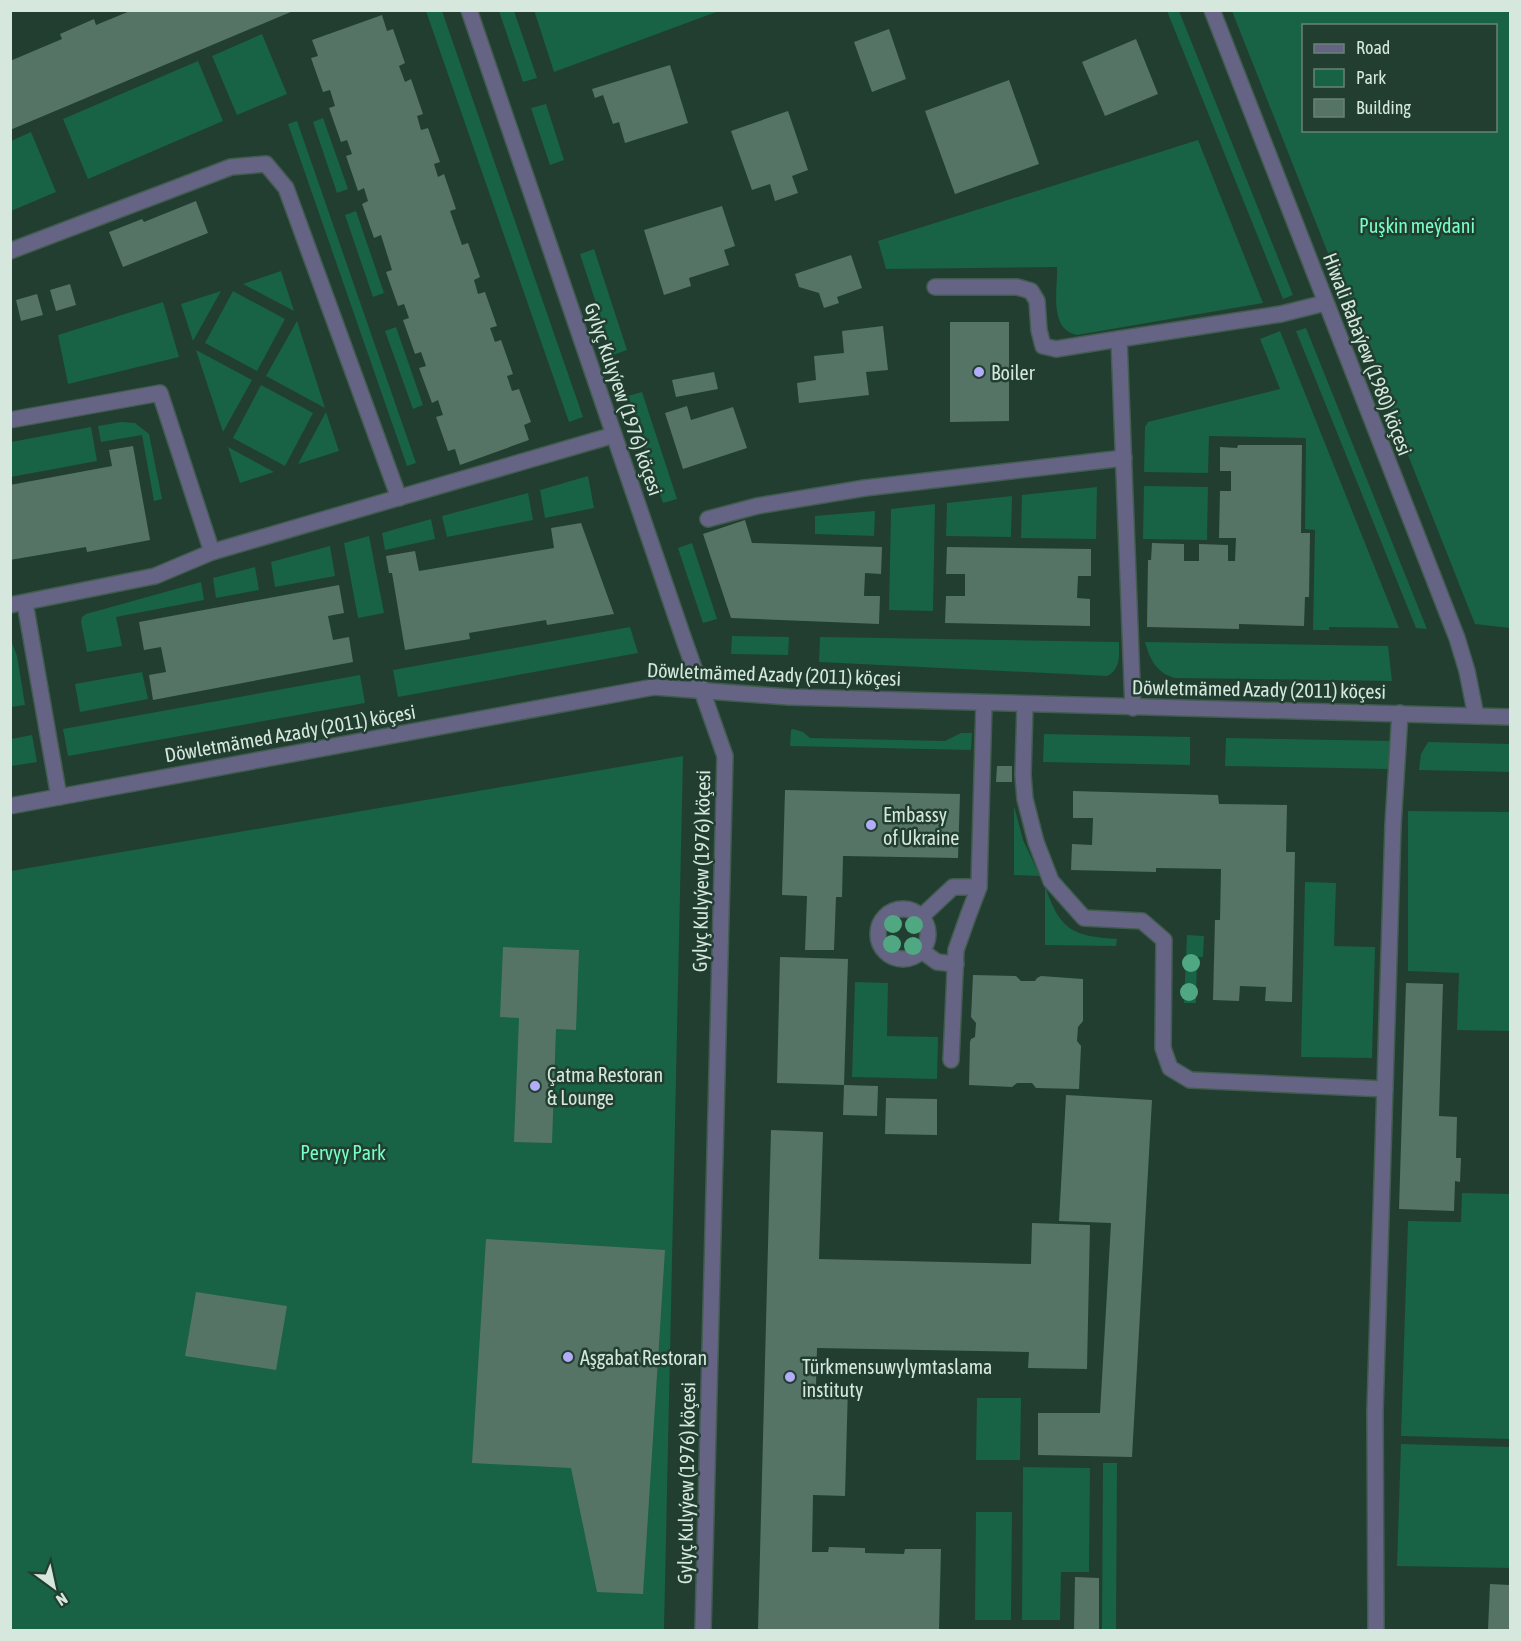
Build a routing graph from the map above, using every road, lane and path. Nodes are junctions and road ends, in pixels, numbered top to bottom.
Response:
1 (469, 10) edge
2 (1212, 10) edge
3 (10, 250) edge
4 (935, 287) dead end
5 (1325, 303) junction
6 (1119, 339) junction
7 (10, 420) edge
8 (614, 435) junction
9 (1124, 458) junction
10 (399, 498) junction
11 (708, 519) dead end
12 (213, 552) junction
13 (18, 604) edge
14 (702, 691) junction
15 (984, 703) junction
16 (1025, 704) junction
17 (1133, 708) junction
18 (1400, 713) junction
19 (1476, 716) junction
20 (1510, 717) edge
21 (59, 797) junction
22 (10, 806) edge
23 (980, 887) junction
24 (921, 917) junction
25 (922, 951) junction
26 (956, 964) junction
27 (951, 1060) dead end
28 (1385, 1089) junction
29 (703, 1630) edge
30 (1376, 1630) edge

1 - 8 street, Gylyç Kulyýew (1976) köçesi
2 - 5 street, Hiwali Babaýew (1980) köçesi
3 - 10 street
4 - 6 street
5 - 6 street
5 - 19 street, Hiwali Babaýew (1980) köçesi
6 - 9 street
7 - 12 street
8 - 10 street
8 - 14 street, Gylyç Kulyýew (1976) köçesi
9 - 11 street
9 - 17 street
10 - 12 street
12 - 13 street
13 - 21 street
14 - 15 street, Döwletmämed Azady (2011) köçesi
14 - 21 street, Döwletmämed Azady (2011) köçesi
14 - 29 street, Gylyç Kulyýew (1976) köçesi
15 - 16 street, Döwletmämed Azady (2011) köçesi
15 - 23 street
16 - 17 street, Döwletmämed Azady (2011) köçesi
16 - 28 street
17 - 18 street, Döwletmämed Azady (2011) köçesi
18 - 19 street, Döwletmämed Azady (2011) köçesi
18 - 28 street
19 - 20 street, Döwletmämed Azady (2011) köçesi
21 - 22 street, Döwletmämed Azady (2011) köçesi
23 - 24 street
23 - 26 street
24 - 25 street
24 - 25 street
25 - 26 street
26 - 27 street
28 - 30 street

